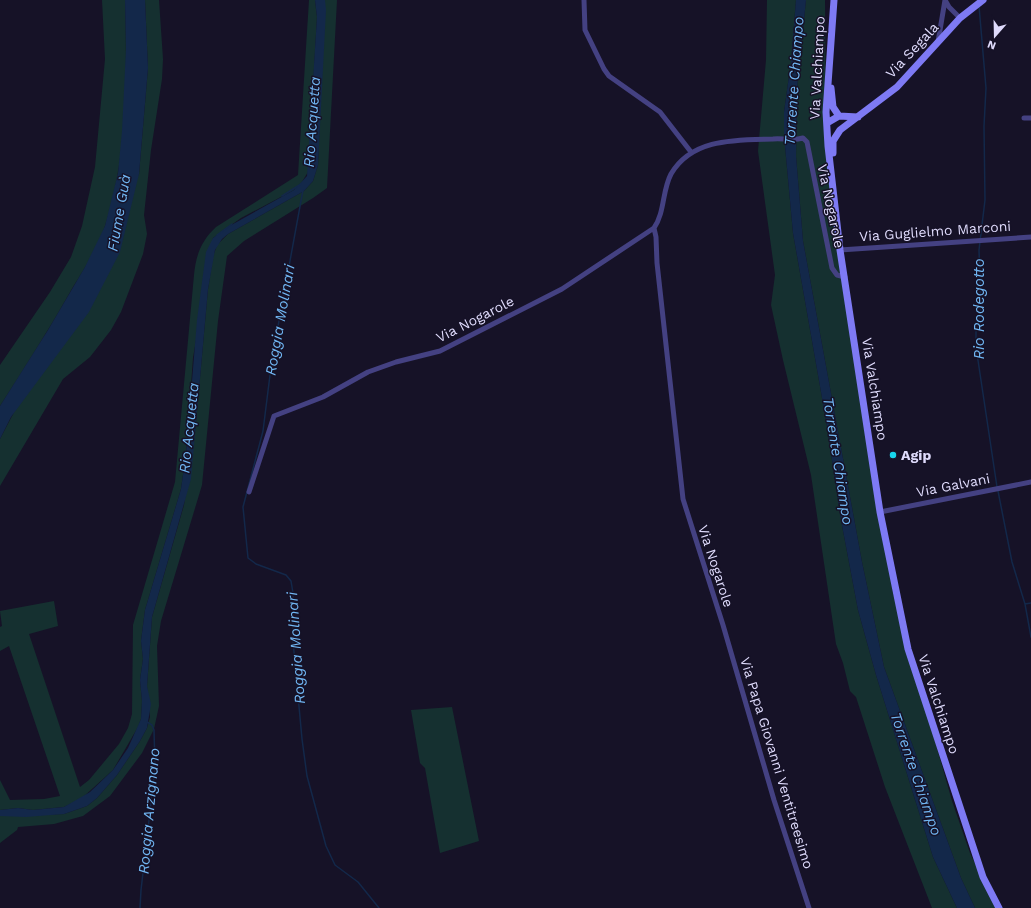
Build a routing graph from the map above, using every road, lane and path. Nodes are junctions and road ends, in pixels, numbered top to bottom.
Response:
1 (584, 0) edge
2 (834, 0) edge
3 (945, 0) edge
4 (983, 0) edge
5 (960, 18) junction
6 (938, 42) junction
7 (829, 69) junction
8 (839, 116) junction
9 (858, 116) junction
10 (1024, 118) dead end
11 (1031, 118) edge
12 (827, 123) junction
13 (844, 128) junction
14 (691, 152) junction
15 (832, 177) junction
16 (654, 228) junction
17 (1031, 237) edge
18 (840, 250) junction
19 (845, 277) junction
20 (1031, 482) edge
21 (249, 492) dead end
22 (880, 512) junction
23 (723, 625) joint
24 (809, 908) edge
25 (999, 908) edge

1 - 14 street
2 - 7 main road, Via Valchiampo
3 - 5 street
3 - 6 street
4 - 5 main road, Via Segala
5 - 6 main road, Via Segala
6 - 9 main road, Via Segala
7 - 8 main road
7 - 12 main road, Via Valchiampo
8 - 9 main road
8 - 12 main road
9 - 13 main road, Via Segala
10 - 11 street
12 - 13 main road
12 - 15 main road, Via Valchiampo
13 - 15 main road, Via Segala
14 - 16 street, Via Nogarole
14 - 19 street, Via Nogarole
15 - 18 main road, Via Valchiampo
16 - 21 street, Via Nogarole
16 - 23 street, Via Nogarole
17 - 18 street, Via Guglielmo Marconi
18 - 19 main road, Via Valchiampo
19 - 22 main road, Via Valchiampo
20 - 22 street, Via Galvani
22 - 25 main road, Via Valchiampo
23 - 24 street, Via Papa Giovanni Ventitreesimo

